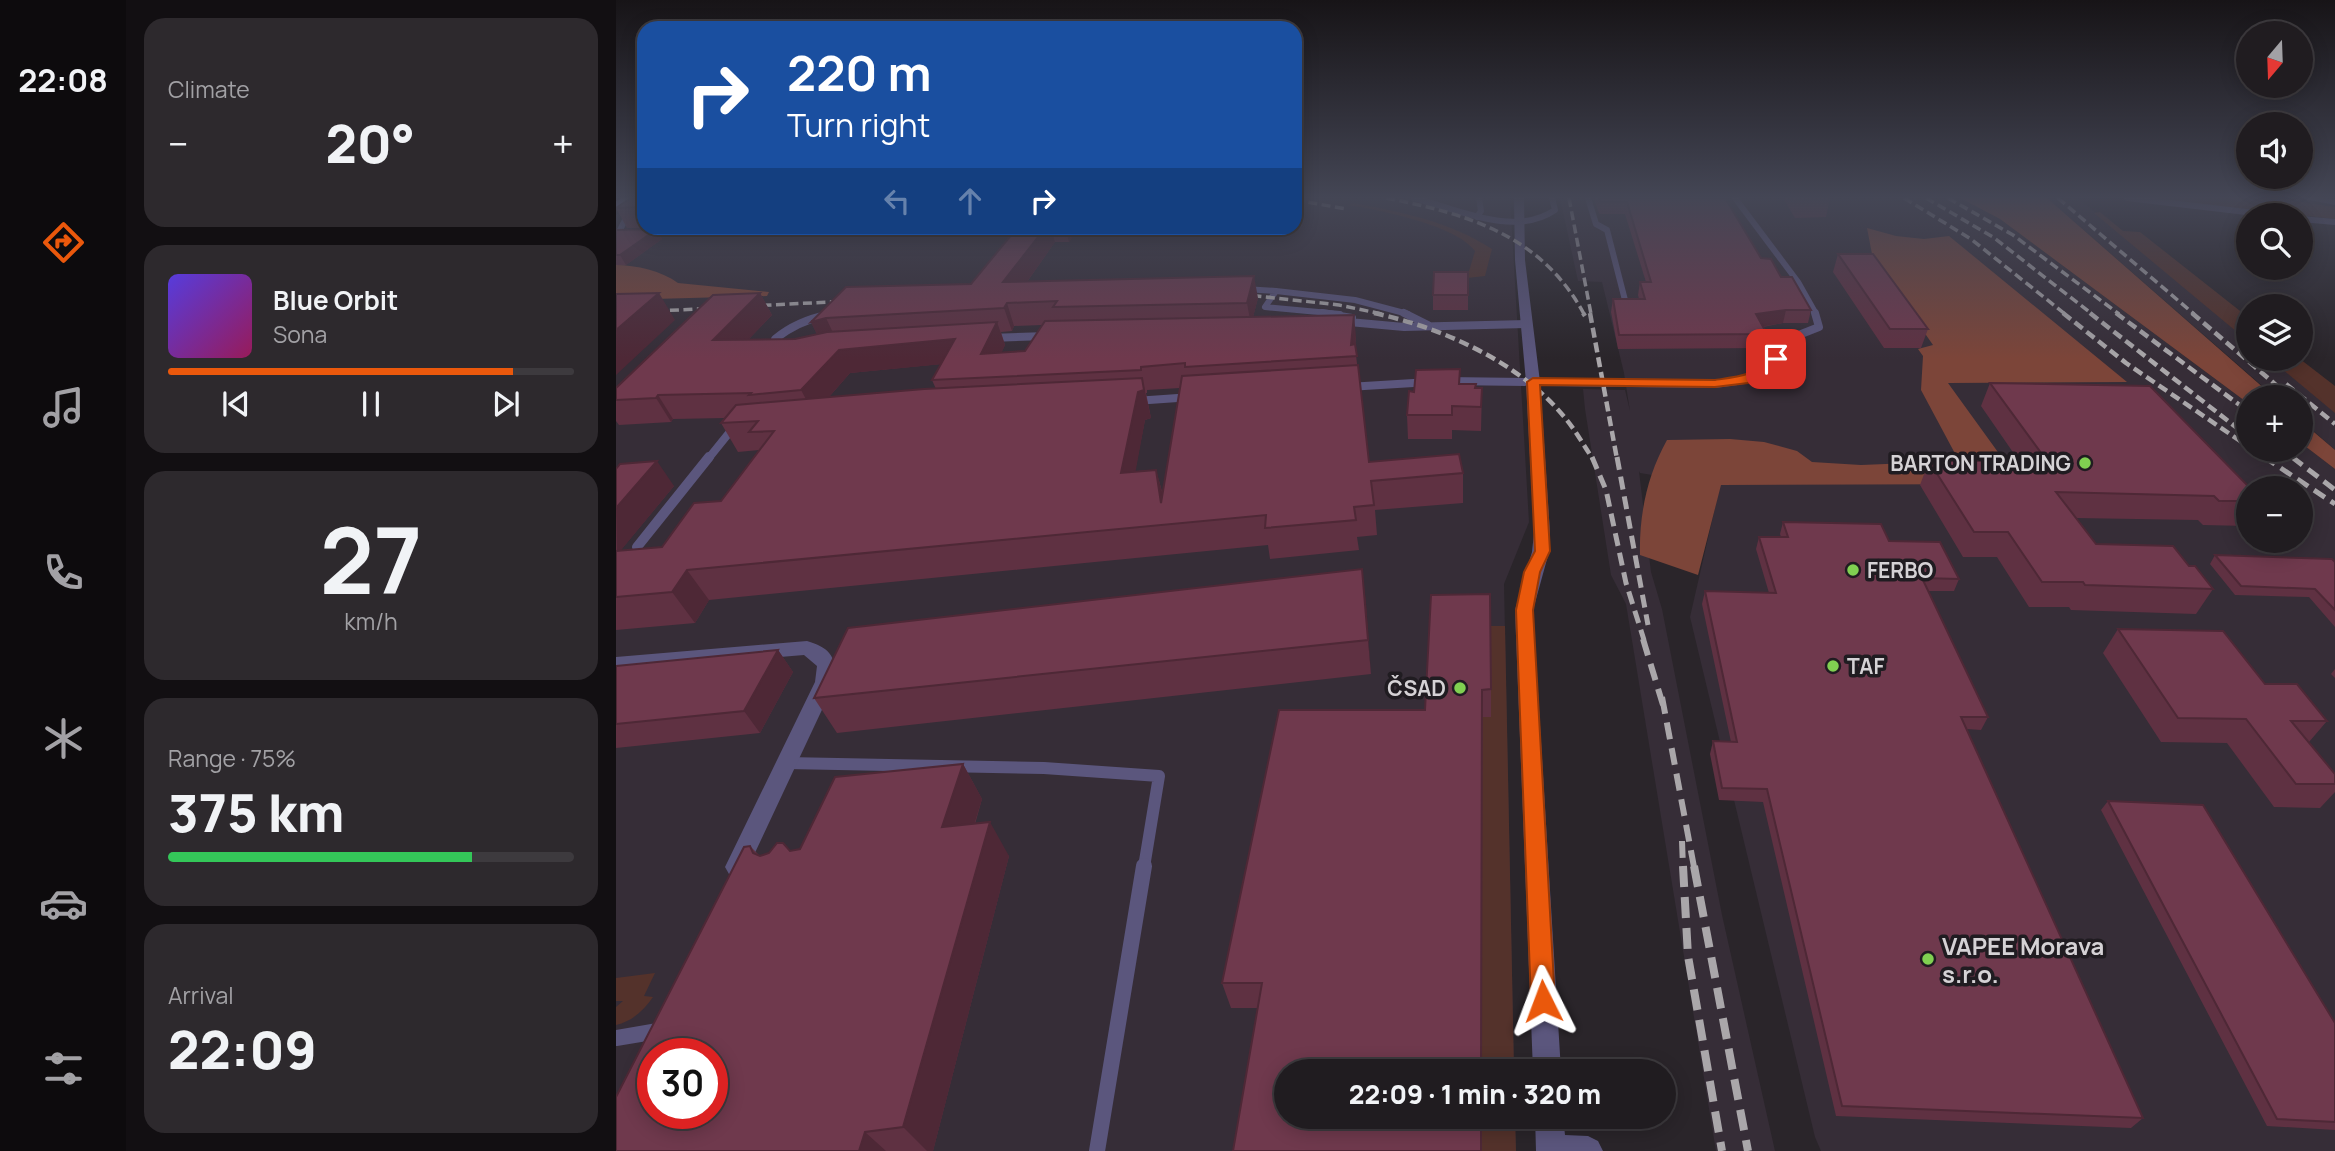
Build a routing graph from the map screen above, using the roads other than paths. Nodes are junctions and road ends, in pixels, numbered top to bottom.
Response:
1 (1520, 252) edge
2 (1613, 252) edge
3 (1774, 252) edge
4 (1239, 289) edge
5 (1276, 291) junction
6 (1626, 304) edge
7 (835, 314) edge
8 (1349, 322) junction
9 (1527, 324) junction
10 (1428, 325) junction
11 (1328, 330) edge
12 (1056, 336) edge
13 (978, 339) edge
14 (792, 354) edge
15 (1533, 382) junction
16 (1336, 388) edge
17 (1200, 397) edge
18 (1120, 401) edge
19 (745, 426) edge
20 (637, 547) edge
21 (616, 664) edge
22 (786, 764) junction
23 (729, 883) edge
24 (668, 1010) edge
25 (658, 1031) junction
26 (616, 1038) edge
27 (655, 1038) edge
28 (1546, 1059) edge
29 (1549, 1129) edge
30 (1550, 1150) edge
31 (1097, 1151) edge
32 (1587, 1151) edge

1 - 9 street
2 - 6 lane
3 - 15 lane
4 - 5 lane
5 - 8 lane
5 - 10 lane
7 - 14 lane
8 - 10 lane
8 - 11 lane
9 - 10 lane
9 - 15 street
12 - 13 lane
15 - 16 lane
15 - 28 street
17 - 18 lane
19 - 20 lane
21 - 22 street
22 - 23 street
22 - 31 lane
24 - 25 street
25 - 26 lane
25 - 27 street
29 - 30 street
30 - 32 street

